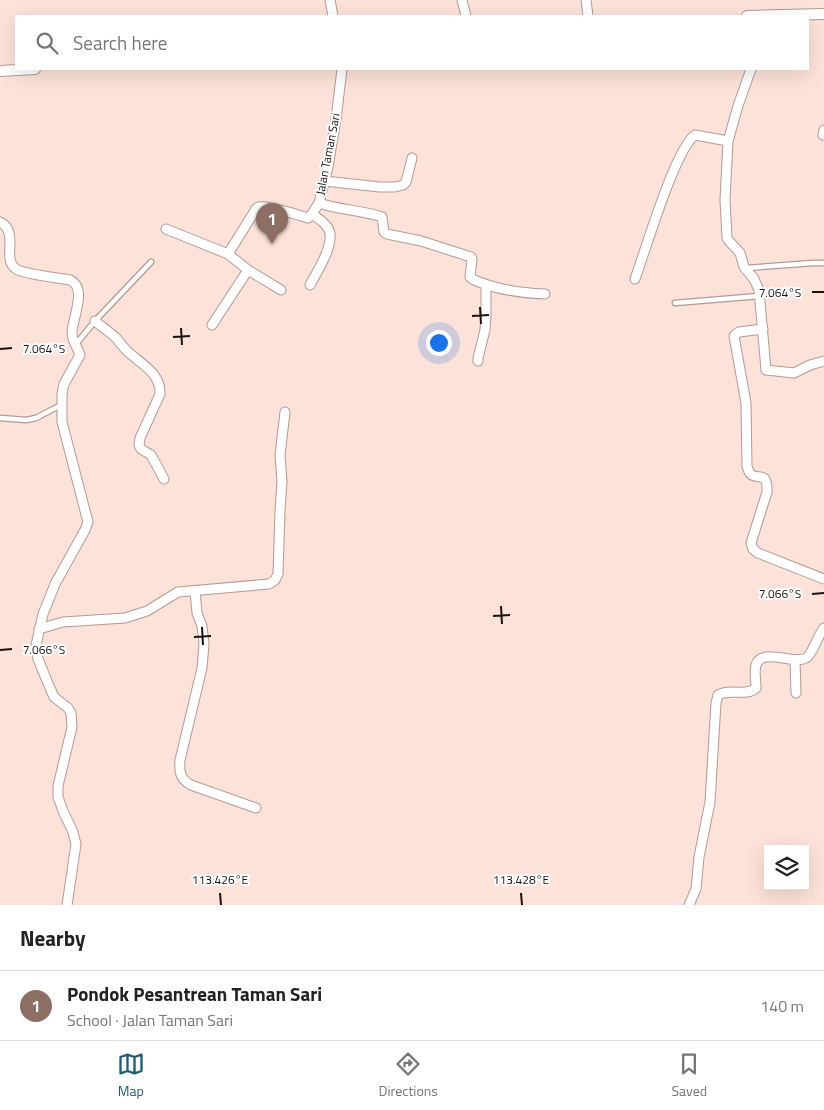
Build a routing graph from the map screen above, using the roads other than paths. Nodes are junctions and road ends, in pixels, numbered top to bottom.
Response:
1 (330, 0) edge
2 (462, 0) edge
3 (586, 0) edge
4 (824, 14) edge
5 (333, 15) edge
6 (466, 15) edge
7 (588, 15) edge
8 (794, 15) edge
9 (18, 70) edge
10 (342, 70) edge
11 (751, 70) edge
12 (0, 71) edge
13 (728, 141) junction
14 (412, 158) dead end
15 (324, 181) junction
16 (319, 203) junction
17 (312, 214) junction
18 (0, 222) edge
19 (166, 229) dead end
20 (228, 254) junction
21 (151, 262) dead end
22 (824, 263) edge
23 (746, 268) junction
24 (248, 270) junction
25 (635, 279) dead end
26 (310, 285) dead end
27 (486, 285) junction
28 (281, 290) dead end
29 (545, 294) dead end
30 (761, 296) junction
31 (675, 303) dead end
32 (94, 321) junction
33 (212, 325) dead end
34 (763, 329) junction
35 (76, 345) junction
36 (478, 361) dead end
37 (824, 361) edge
38 (62, 404) junction
39 (285, 412) dead end
40 (0, 418) edge
41 (164, 479) dead end
42 (824, 579) edge
43 (195, 591) junction
44 (824, 628) edge
45 (39, 629) junction
46 (795, 660) junction
47 (796, 693) dead end
48 (256, 808) dead end
49 (67, 905) edge
50 (689, 905) edge

1 - 5 street
2 - 6 street
3 - 7 street
4 - 8 street
9 - 12 street
10 - 15 street, Jalan Taman Sari
11 - 13 street
13 - 23 street
13 - 25 street
14 - 15 street
15 - 16 street, Jalan Taman Sari
16 - 17 street, Jalan Taman Sari
16 - 27 street
17 - 20 street
17 - 26 street
18 - 35 street
19 - 20 street
20 - 24 street
21 - 32 lane
22 - 23 lane
23 - 30 street
24 - 28 street
24 - 33 street
27 - 29 street
27 - 36 street
30 - 31 lane
30 - 34 street
32 - 35 lane
32 - 41 street
34 - 37 street
34 - 42 street
35 - 38 street
38 - 40 lane
38 - 45 street
39 - 43 street
43 - 45 street
43 - 48 street
44 - 46 street
45 - 49 street
46 - 47 street
46 - 50 street

